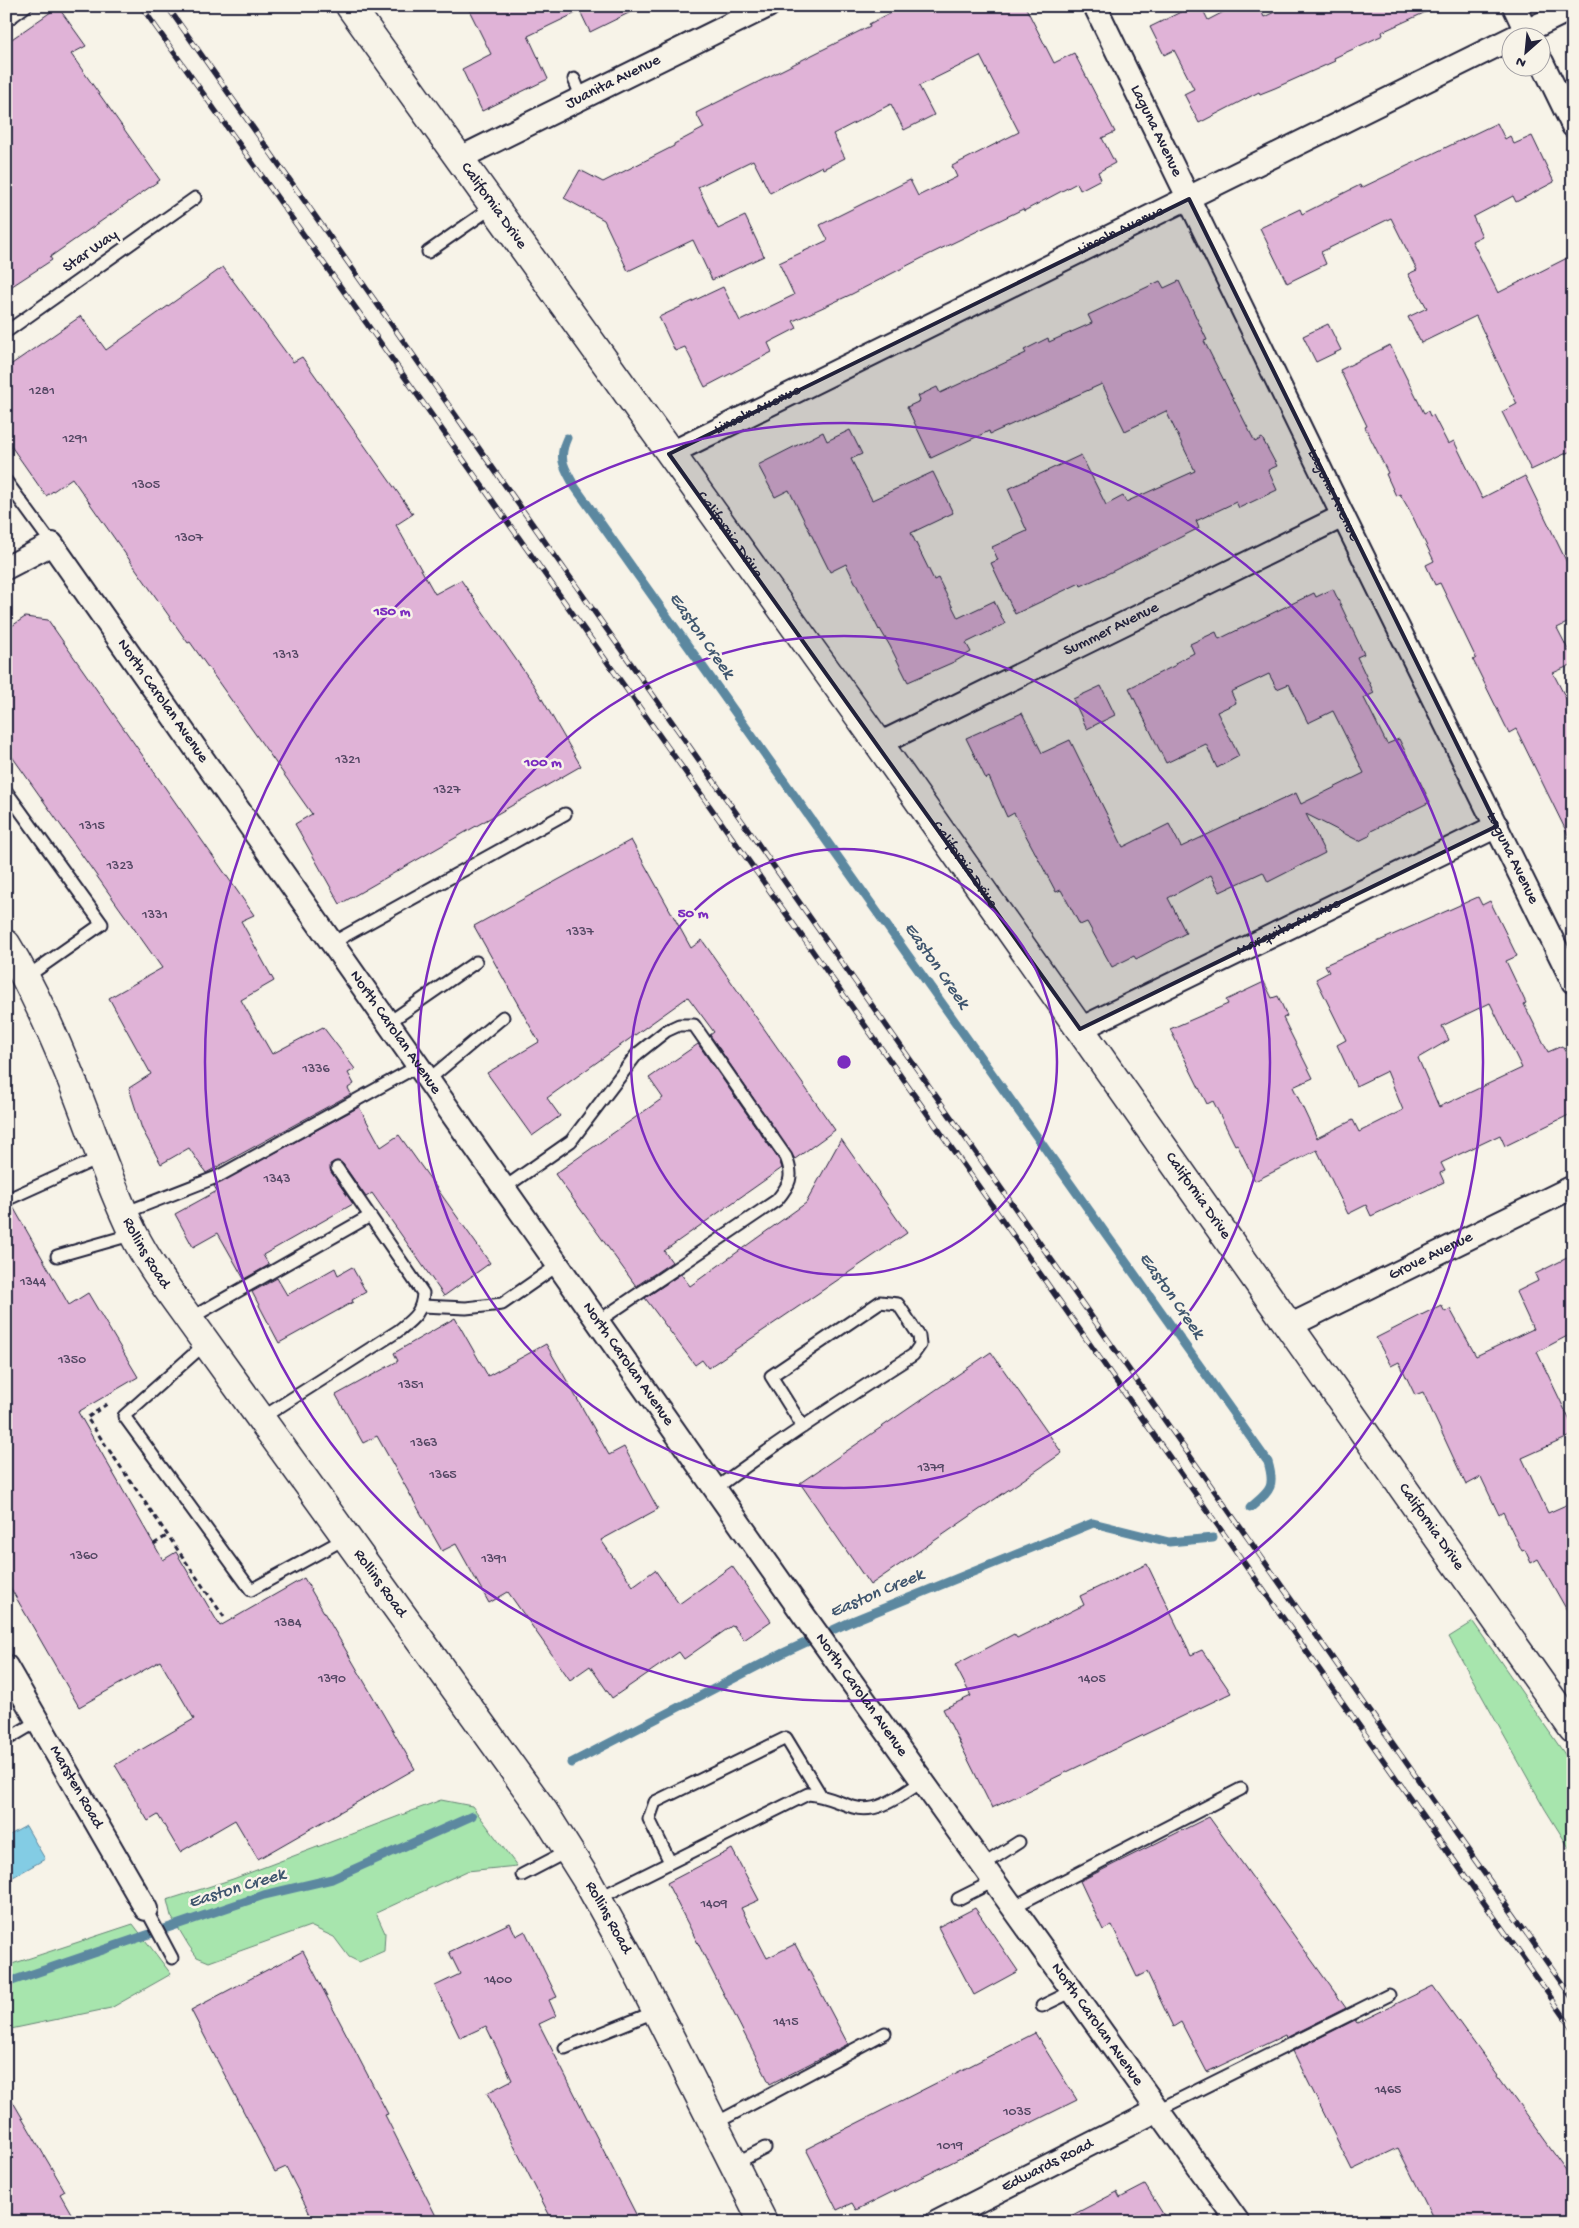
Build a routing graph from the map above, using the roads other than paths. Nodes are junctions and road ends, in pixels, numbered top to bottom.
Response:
1 (26, 6) edge
2 (350, 6) edge
3 (768, 6) edge
4 (1095, 6) edge
5 (1514, 6) edge
6 (1573, 8) edge
7 (6, 21) edge
8 (1525, 28) edge
9 (1538, 28) edge
10 (1502, 47) edge
11 (1550, 78) edge
12 (1573, 126) edge
13 (460, 158) junction
14 (195, 198) dead end
15 (1189, 199) junction
16 (494, 206) junction
17 (428, 252) dead end
18 (6, 332) edge
19 (669, 454) junction
20 (6, 481) edge
21 (1343, 516) junction
22 (52, 544) junction
23 (6, 568) edge
24 (879, 744) junction
25 (6, 791) edge
26 (565, 814) dead end
27 (1497, 826) junction
28 (332, 943) junction
29 (13, 959) edge
30 (476, 962) dead end
31 (1573, 982) edge
32 (503, 1017) dead end
33 (388, 1023) junction
34 (1080, 1029) junction
35 (423, 1073) junction
36 (101, 1157) junction
37 (337, 1168) dead end
38 (1573, 1187) edge
39 (504, 1188) junction
40 (6, 1200) edge
41 (370, 1216) junction
42 (129, 1224) junction
43 (57, 1256) dead end
44 (558, 1265) junction
45 (422, 1306) junction
46 (189, 1319) junction
47 (597, 1322) junction
48 (1289, 1326) junction
49 (206, 1342) junction
50 (260, 1419) junction
51 (803, 1426) junction
52 (715, 1489) junction
53 (346, 1538) junction
54 (6, 1666) edge
55 (38, 1721) junction
56 (1573, 1729) edge
57 (6, 1740) edge
58 (923, 1781) junction
59 (1241, 1790) dead end
60 (820, 1794) junction
61 (1019, 1842) dead end
62 (568, 1851) junction
63 (670, 1862) junction
64 (988, 1873) junction
65 (522, 1875) dead end
66 (597, 1899) junction
67 (958, 1899) dead end
68 (1013, 1907) junction
69 (146, 1909) joint
70 (172, 1958) dead end
71 (1073, 1991) junction
72 (1389, 1995) dead end
73 (1042, 2006) dead end
74 (657, 2011) junction
75 (885, 2033) dead end
76 (565, 2048) dead end
77 (1158, 2110) junction
78 (714, 2124) junction
79 (765, 2148) dead end
80 (734, 2164) junction
81 (763, 2222) edge
82 (937, 2222) edge
83 (1238, 2222) edge

1 - 7 lane
2 - 13 street, California Drive
3 - 13 street, Juanita Avenue
4 - 15 street, Laguna Avenue
5 - 8 street
6 - 9 street, Lincoln Avenue
10 - 15 street, Lincoln Avenue
11 - 12 street
13 - 16 street, California Drive
14 - 18 lane, Star Way
15 - 19 street, Lincoln Avenue
15 - 21 street, Laguna Avenue
16 - 17 lane
16 - 19 street, California Drive
19 - 24 street, California Drive
20 - 22 lane
21 - 24 street, Summer Avenue
21 - 27 street, Laguna Avenue
22 - 23 street
22 - 28 street, North Carolan Avenue
24 - 34 street, California Drive
25 - 29 lane
26 - 28 lane
27 - 31 street, Laguna Avenue
27 - 34 street, Marquita Avenue
28 - 33 street, North Carolan Avenue
29 - 36 street, Rollins Road
30 - 33 lane
32 - 35 lane
33 - 35 street, North Carolan Avenue
34 - 48 street, California Drive
35 - 39 street, North Carolan Avenue
35 - 42 lane
36 - 40 lane
36 - 42 street, Rollins Road
37 - 41 lane
38 - 48 street, Grove Avenue
39 - 44 street, North Carolan Avenue
39 - 47 lane
41 - 45 lane
41 - 46 lane
42 - 43 lane
42 - 46 street, Rollins Road
44 - 45 lane
44 - 47 street, North Carolan Avenue
45 - 50 lane
46 - 49 street, Rollins Road
47 - 52 street, North Carolan Avenue
48 - 56 street, California Drive
49 - 50 street, Rollins Road
49 - 53 lane
50 - 53 street, Rollins Road
51 - 51 lane
51 - 52 lane
52 - 58 street, North Carolan Avenue
53 - 62 street, Rollins Road
54 - 55 street, Marsten Road
55 - 57 lane
55 - 69 street, Marsten Road
58 - 60 lane
58 - 64 street, North Carolan Avenue
59 - 68 lane
60 - 63 lane
60 - 63 lane
61 - 64 lane
62 - 65 lane
62 - 66 street, Rollins Road
63 - 66 lane
64 - 67 lane
64 - 68 street, North Carolan Avenue
66 - 74 street, Rollins Road
68 - 71 street, North Carolan Avenue
69 - 70 lane
71 - 73 lane
71 - 77 street, North Carolan Avenue
72 - 77 lane
74 - 76 lane
74 - 78 street, Rollins Road
75 - 78 lane
77 - 82 street, Edwards Road
77 - 83 street, North Carolan Avenue
78 - 80 street, Rollins Road
79 - 80 lane
80 - 81 street, Rollins Road

